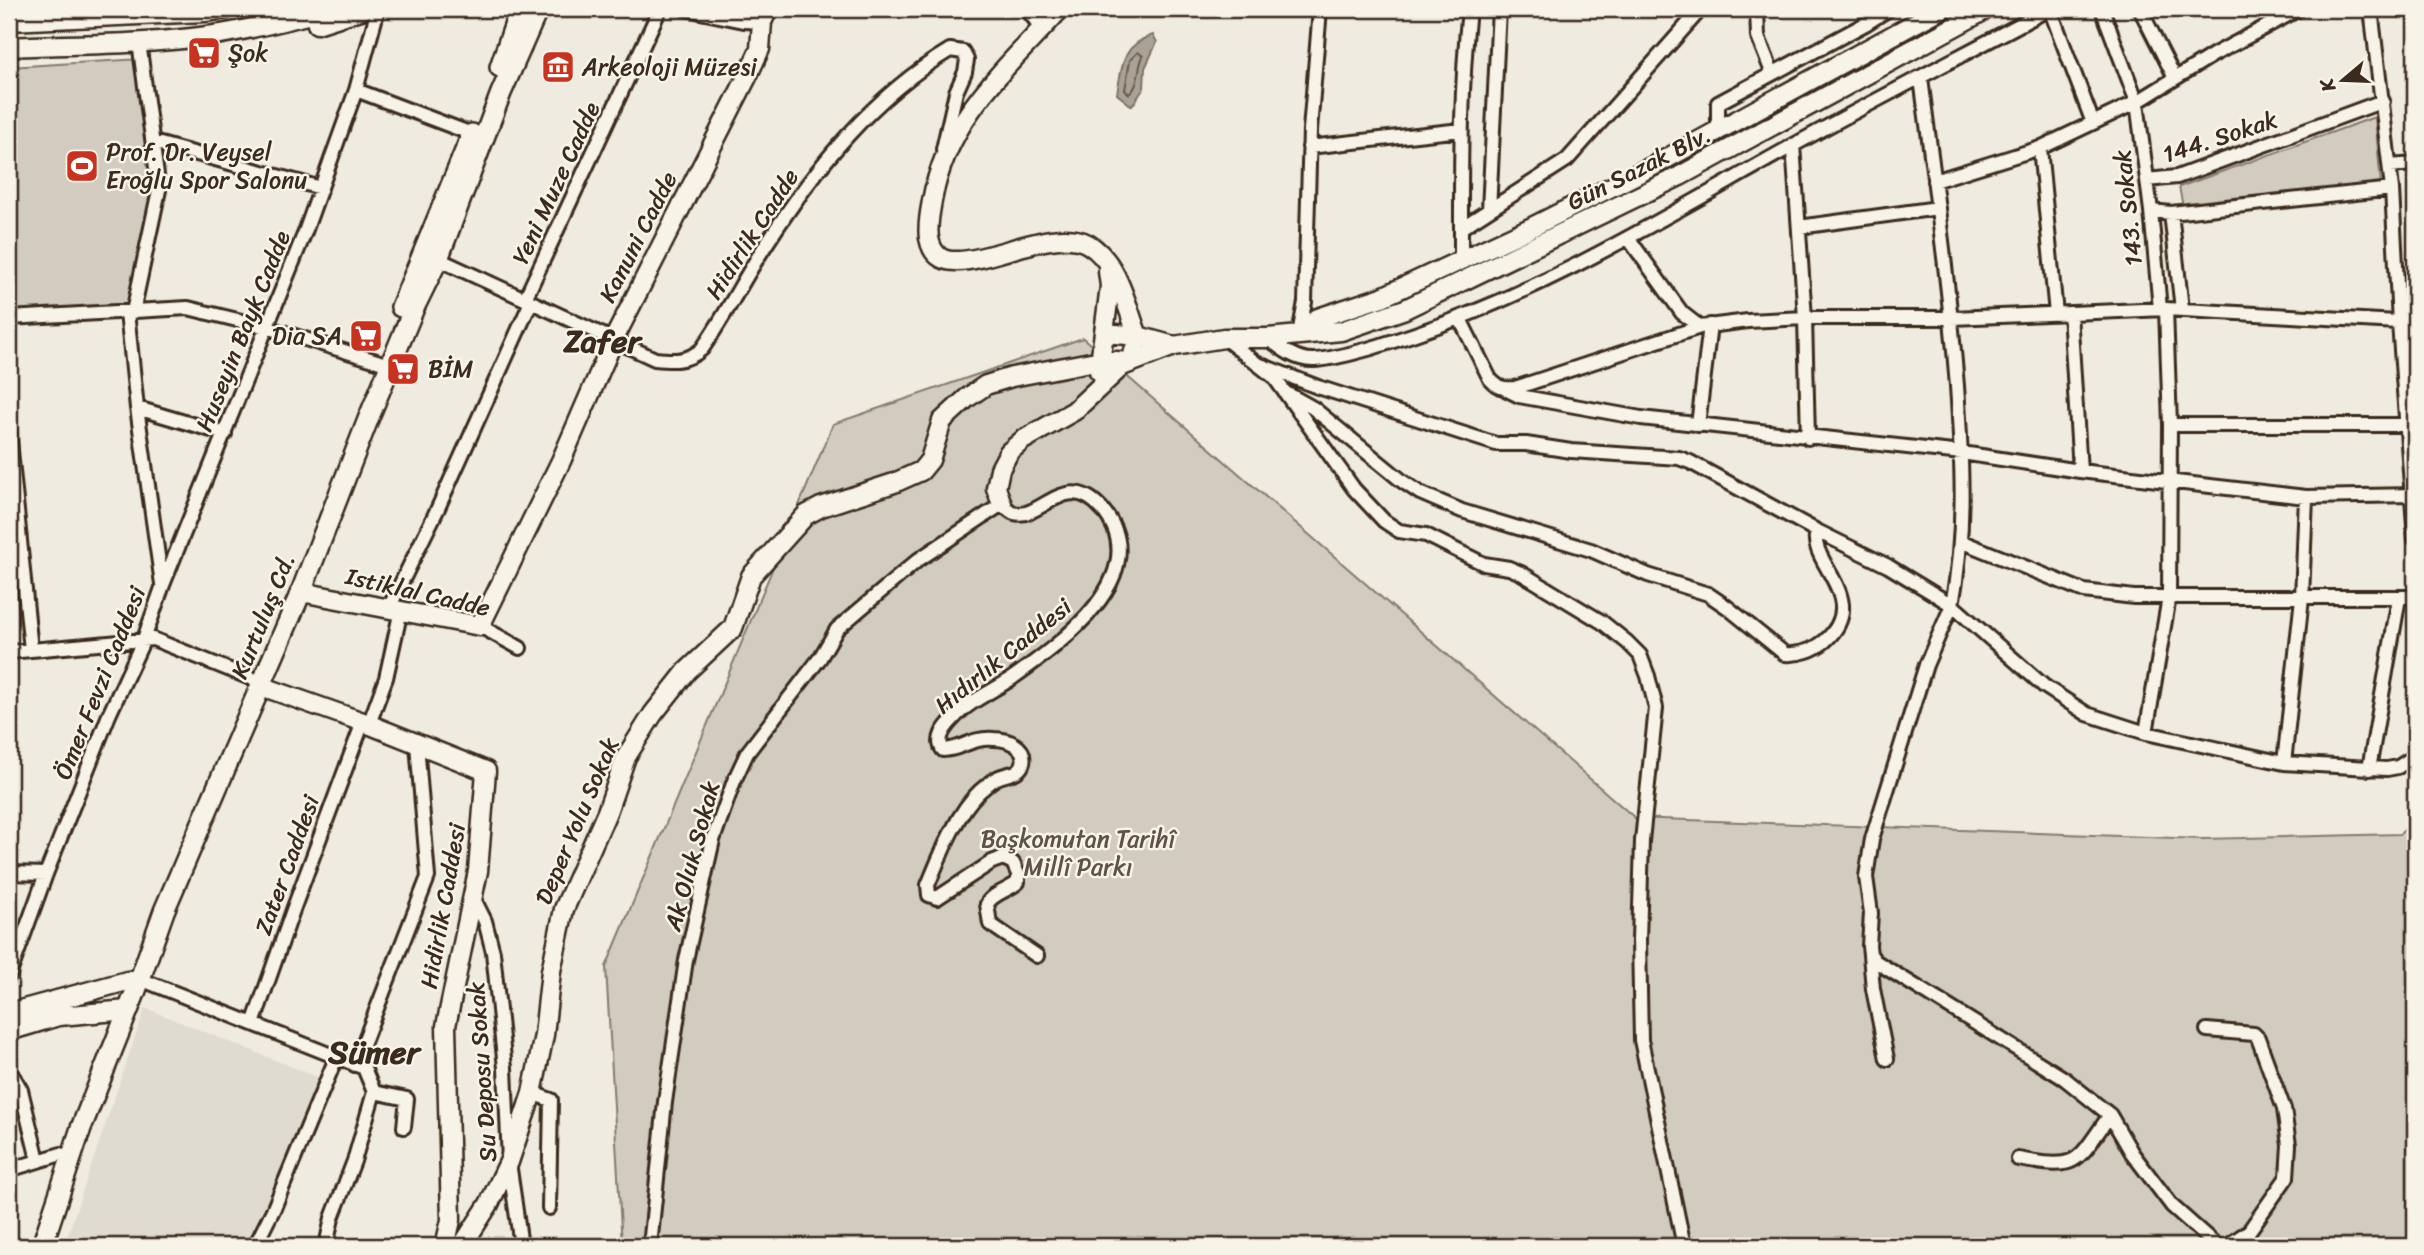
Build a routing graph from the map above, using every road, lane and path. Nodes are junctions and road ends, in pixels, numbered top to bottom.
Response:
1 (226, 9) edge
2 (329, 9) edge
3 (363, 9) edge
4 (378, 9) edge
5 (520, 9) edge
6 (538, 9) edge
7 (660, 9) edge
8 (686, 9) edge
9 (1027, 9) edge
10 (1060, 9) edge
11 (1320, 9) edge
12 (1469, 9) edge
13 (1499, 9) edge
14 (1701, 9) edge
15 (1757, 9) edge
16 (1889, 9) edge
17 (1941, 9) edge
18 (1987, 9) edge
19 (2050, 9) edge
20 (2102, 9) edge
21 (2140, 9) edge
22 (2299, 9) edge
23 (2371, 9) edge
24 (158, 11) edge
25 (765, 15) edge
26 (17, 17) edge
27 (1042, 29) junction
28 (206, 36) junction
29 (139, 42) junction
30 (9, 47) edge
31 (1772, 72) junction
32 (1921, 78) junction
33 (2175, 78) junction
34 (356, 90) junction
35 (2384, 101) junction
36 (2137, 102) junction
37 (2093, 123) junction
38 (1461, 130) junction
39 (1718, 131) junction
40 (472, 134) junction
41 (153, 142) junction
42 (1793, 145) junction
43 (1309, 147) junction
44 (2040, 148) junction
45 (2415, 164) edge
46 (2390, 166) junction
47 (936, 177) junction
48 (2147, 180) junction
49 (1934, 181) junction
50 (321, 188) junction
51 (2392, 189) junction
52 (1938, 208) junction
53 (1489, 210) junction
54 (2151, 211) junction
55 (2171, 213) junction
56 (1798, 228) junction
57 (1461, 229) junction
58 (1629, 239) junction
59 (438, 259) junction
60 (1461, 261) junction
61 (1107, 264) junction
62 (528, 300) junction
63 (2163, 309) junction
64 (2182, 309) junction
65 (130, 312) junction
66 (2070, 313) junction
67 (2056, 314) junction
68 (9, 318) edge
69 (1805, 318) junction
70 (1952, 318) junction
71 (1460, 319) junction
72 (2399, 323) junction
73 (2415, 323) edge
74 (1705, 326) junction
75 (266, 327) junction
76 (1105, 333) junction
77 (1299, 334) junction
78 (1138, 336) junction
79 (1224, 338) junction
80 (1268, 338) junction
81 (614, 339) junction
82 (1174, 346) junction
83 (1101, 360) junction
84 (380, 362) junction
85 (1132, 362) junction
86 (1258, 364) junction
87 (1504, 389) junction
88 (1093, 394) junction
89 (1288, 394) junction
90 (137, 408) junction
91 (1698, 425) junction
92 (2170, 425) junction
93 (2407, 425) junction
94 (9, 431) edge
95 (225, 434) junction
96 (1808, 438) junction
97 (1962, 453) junction
98 (2080, 471) junction
99 (2169, 482) junction
100 (2413, 495) edge
101 (2306, 497) junction
102 (1002, 503) junction
103 (1817, 531) junction
104 (2415, 539) edge
105 (1960, 541) junction
106 (163, 585) junction
107 (301, 592) junction
108 (2169, 597) junction
109 (2415, 597) edge
110 (2302, 598) junction
111 (2399, 598) junction
112 (1952, 605) junction
113 (395, 609) junction
114 (480, 626) junction
115 (144, 639) junction
116 (520, 648) dead end
117 (31, 650) junction
118 (9, 652) edge
119 (256, 682) junction
120 (366, 723) junction
121 (2146, 733) junction
122 (416, 744) junction
123 (2415, 756) edge
124 (2284, 763) junction
125 (2369, 769) junction
126 (9, 873) edge
127 (46, 874) junction
128 (473, 897) junction
129 (1870, 954) junction
130 (1037, 957) dead end
131 (9, 976) edge
132 (134, 980) junction
133 (122, 1010) junction
134 (9, 1013) edge
135 (253, 1024) junction
136 (2207, 1030) dead end
137 (9, 1031) edge
138 (336, 1058) junction
139 (1886, 1059) dead end
140 (355, 1065) junction
141 (9, 1069) edge
142 (374, 1092) junction
143 (532, 1093) junction
144 (2110, 1115) junction
145 (404, 1127) dead end
146 (61, 1154) junction
147 (2018, 1159) dead end
148 (38, 1160) junction
149 (509, 1162) junction
150 (9, 1170) edge
151 (549, 1208) dead end
152 (32, 1246) edge
153 (42, 1246) edge
154 (255, 1246) edge
155 (326, 1246) edge
156 (445, 1246) edge
157 (461, 1246) edge
158 (522, 1246) edge
159 (650, 1246) edge
160 (1684, 1246) edge
161 (2217, 1246) edge
162 (2227, 1246) edge

1 - 24 street
2 - 28 street
3 - 28 street
4 - 34 street, Huseyin Bayk Cadde
5 - 40 main road, Kurtuluş Cd.
6 - 59 main road, Kurtuluş Cd.
7 - 62 street, Yeni Muze Cadde
8 - 25 street
9 - 27 street
10 - 27 street
11 - 43 street
12 - 38 street
13 - 53 street
14 - 53 street
15 - 31 street
16 - 31 street
17 - 39 street, Gün Sazak Blv.
18 - 77 street, Gün Sazak Blv.
19 - 32 street
19 - 37 street
20 - 36 street, 143. Sokak
21 - 33 street
22 - 33 street
23 - 35 street
24 - 26 street
25 - 81 street, Kanuni Cadde
27 - 47 street
28 - 29 street
29 - 30 street
29 - 41 street, Ömer Fevzi Caddesi
31 - 39 street
32 - 42 street
32 - 49 street
33 - 36 street
34 - 40 street
34 - 50 street, Huseyin Bayk Cadde
35 - 46 street
35 - 48 street, 144. Sokak
36 - 37 street
36 - 48 street, 143. Sokak
37 - 44 street
38 - 43 street
38 - 57 street
39 - 60 street, Gün Sazak Blv.
40 - 84 main road, Kurtuluş Cd.
41 - 50 street
41 - 65 street, Ömer Fevzi Caddesi
42 - 56 street
42 - 58 street
43 - 77 street
44 - 49 street
44 - 67 street
45 - 46 street
46 - 51 street
47 - 61 street
47 - 81 street, Hidirlik Cadde
48 - 54 street, 143. Sokak
49 - 52 street
50 - 75 street, Huseyin Bayk Cadde
51 - 55 street
51 - 72 street
52 - 56 street
52 - 70 street
53 - 57 street
54 - 55 street
54 - 63 street, 143. Sokak
55 - 64 street
56 - 69 street
57 - 60 street
58 - 71 street
58 - 74 street
59 - 62 street, Hidirlik Cadde
59 - 107 main road, Kurtuluş Cd.
60 - 77 street, Gün Sazak Blv.
61 - 76 street
61 - 78 street
62 - 81 street, Hidirlik Cadde
62 - 113 street, Yeni Muze Cadde
63 - 64 street
63 - 66 street
63 - 92 street, 143. Sokak
64 - 72 street
65 - 68 street
65 - 75 street
65 - 90 street, Ömer Fevzi Caddesi
66 - 67 street
66 - 98 street
67 - 70 street
69 - 70 street
69 - 74 street
69 - 96 street
70 - 97 street
71 - 80 street
71 - 87 street
72 - 73 street
72 - 93 street
74 - 87 street
74 - 91 street
75 - 84 street
75 - 95 street, Huseyin Bayk Cadde
76 - 78 street
76 - 83 street
77 - 80 street, Gün Sazak Blv.
78 - 82 street
78 - 85 street
79 - 80 street, Gün Sazak Blv.
79 - 82 street, Gün Sazak Blv.
79 - 86 street
81 - 114 street, Kanuni Cadde
82 - 85 street
83 - 85 street, Deper Yolu Sokak
83 - 88 street
83 - 143 street, Deper Yolu Sokak
84 - 119 main road, Kurtuluş Cd.
85 - 88 street
86 - 89 street
86 - 103 street
87 - 91 street
88 - 102 street
89 - 103 street
89 - 160 street
90 - 95 street
90 - 106 street, Ömer Fevzi Caddesi
91 - 96 street
92 - 93 street
92 - 99 street, 143. Sokak
93 - 100 street
94 - 117 street
95 - 106 street, Huseyin Bayk Cadde
96 - 97 street
97 - 98 street
97 - 105 street
98 - 99 street
99 - 101 street
99 - 108 street, 143. Sokak
100 - 101 street
100 - 104 street
101 - 110 street
102 - 130 street, Hıdırlık Caddesi
102 - 159 street, Ak Oluk Sokak
103 - 112 street
105 - 108 street
105 - 112 street
106 - 115 street, Ömer Fevzi Caddesi
107 - 113 street, Istiklal Cadde
107 - 119 main road, Kurtuluş Cd.
108 - 110 street
108 - 121 street, 143. Sokak
109 - 111 street
110 - 111 street
110 - 124 street
111 - 125 street
112 - 121 street
112 - 129 street
113 - 114 street, Istiklal Cadde
113 - 120 street, Zater Caddesi
114 - 116 street, Istiklal Cadde
115 - 117 street
115 - 119 street
115 - 127 street, Ömer Fevzi Caddesi
117 - 118 street
119 - 120 street, Hidirlik Caddesi
119 - 132 main road, Kurtuluş Cd.
120 - 122 street, Hidirlik Caddesi
120 - 135 street, Zater Caddesi
121 - 124 street
122 - 128 street, Hidirlik Caddesi
122 - 140 street
123 - 125 street
124 - 125 street
126 - 127 street
127 - 131 street, Ömer Fevzi Caddesi
128 - 149 street, Su Deposu Sokak
128 - 156 street, Hidirlik Caddesi
129 - 139 street
129 - 144 street
132 - 133 main road, Kurtuluş Cd.
132 - 134 street
132 - 135 street
133 - 137 street
133 - 146 main road, Kurtuluş Cd.
133 - 153 main road, Kurtuluş Cd.
135 - 138 street
136 - 162 street
138 - 140 street
138 - 154 street
140 - 142 street
141 - 148 street
142 - 145 street
142 - 155 street
143 - 149 street, Deper Yolu Sokak
143 - 151 street
144 - 147 street
144 - 161 street
146 - 148 street
146 - 152 main road, Kurtuluş Cd.
148 - 150 street
149 - 157 street, Deper Yolu Sokak
149 - 158 street, Su Deposu Sokak

